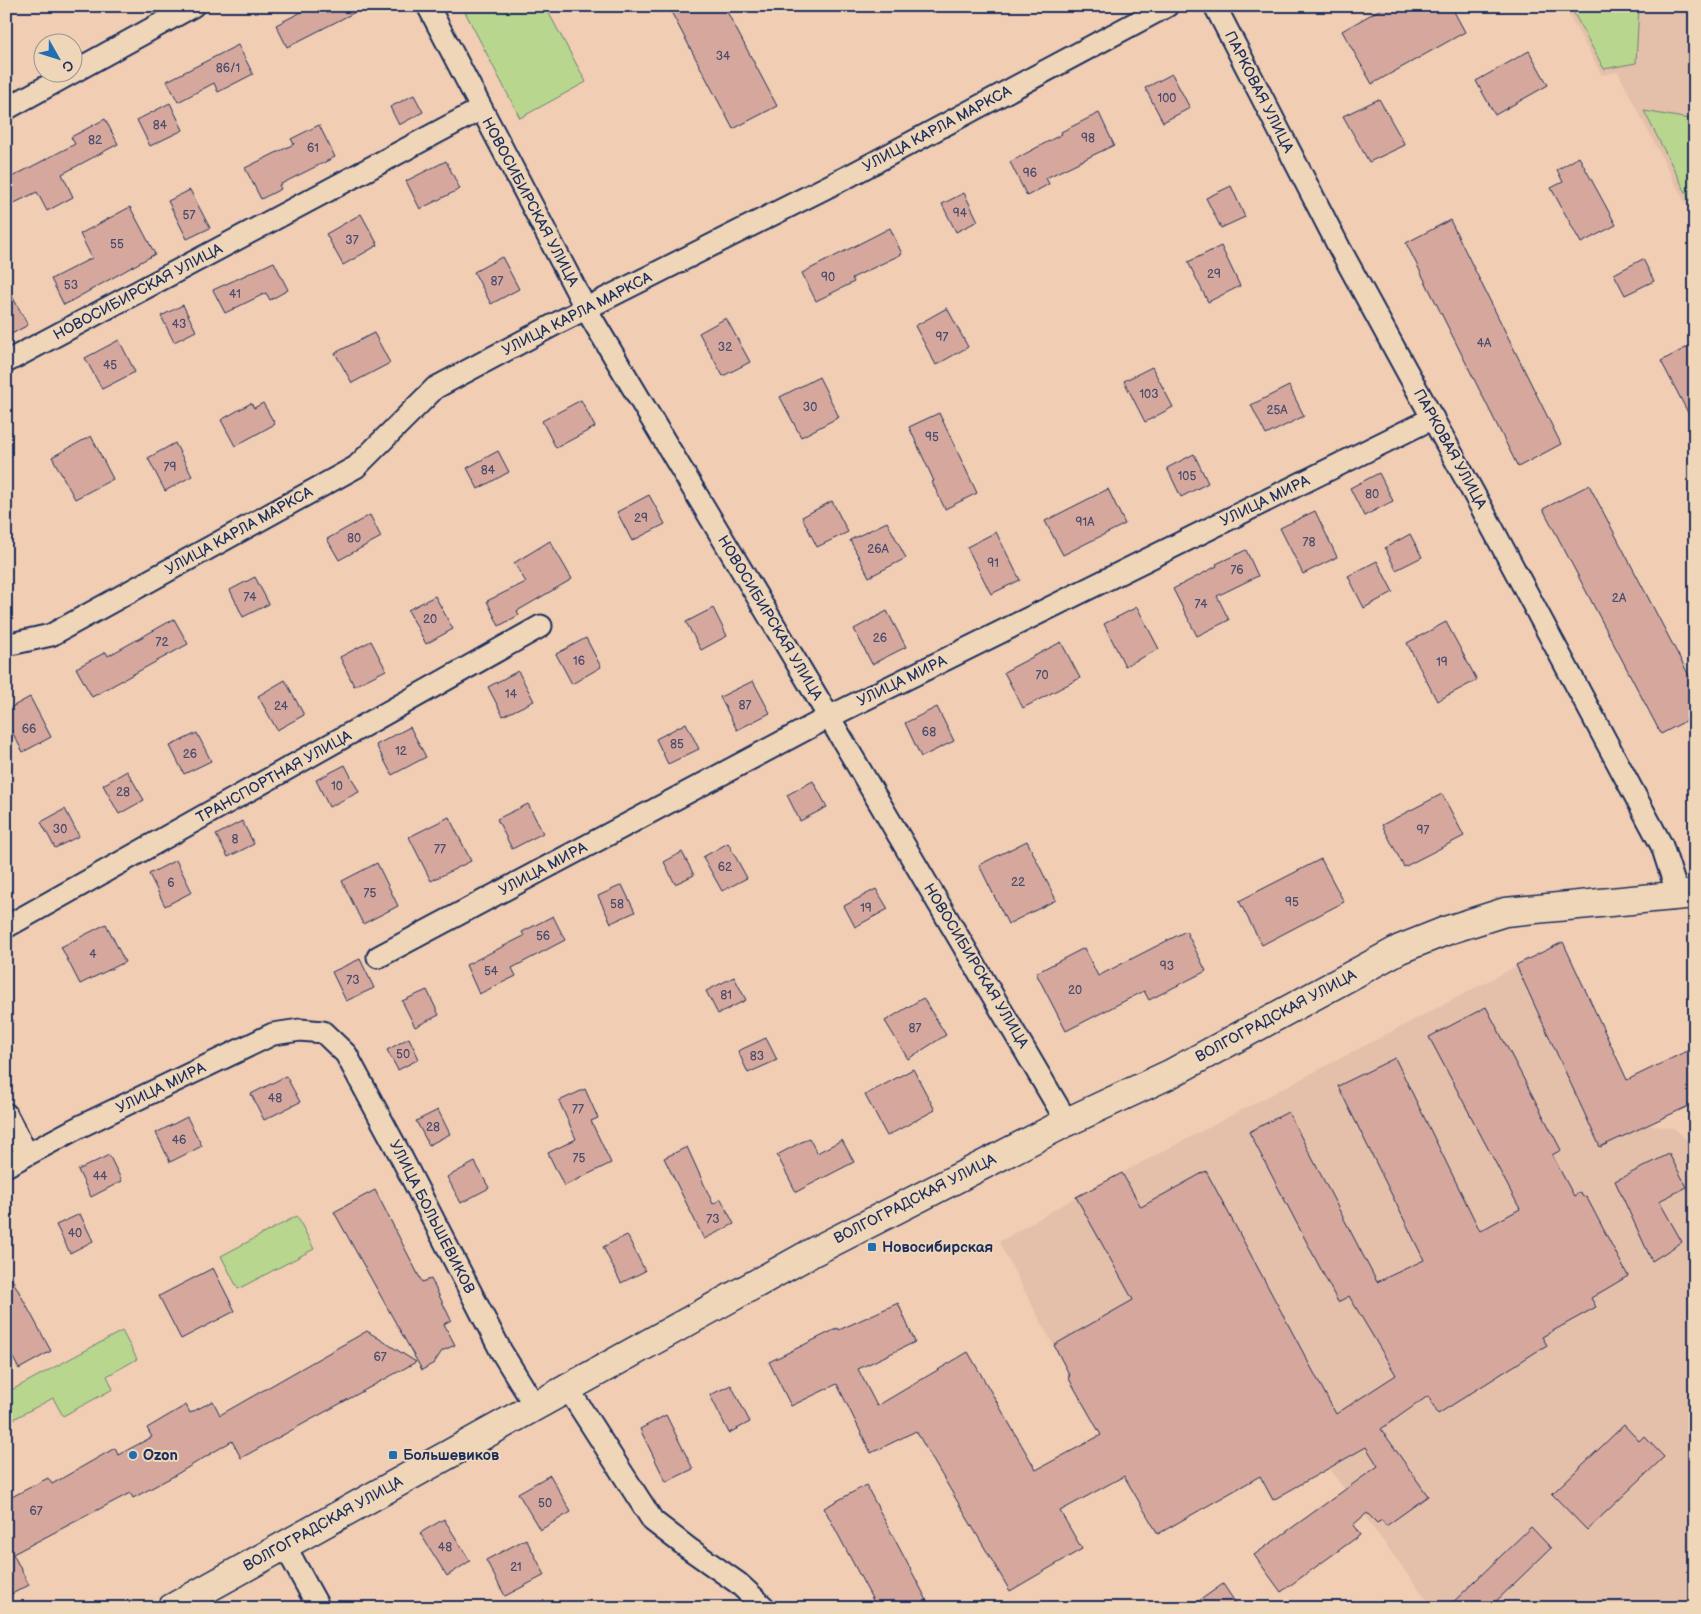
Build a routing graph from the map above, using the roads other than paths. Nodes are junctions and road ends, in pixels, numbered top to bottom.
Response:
1 (193, 6) edge
2 (428, 6) edge
3 (1167, 6) edge
4 (1215, 6) edge
5 (6, 109) edge
6 (481, 109) junction
7 (586, 309) junction
8 (6, 362) edge
9 (1433, 418) junction
10 (541, 626) dead end
11 (6, 645) edge
12 (829, 717) junction
13 (1686, 894) edge
14 (6, 927) edge
15 (378, 956) dead end
16 (322, 1032) joint
17 (6, 1114) edge
18 (1067, 1122) junction
19 (27, 1154) junction
20 (6, 1166) edge
21 (567, 1387) junction
22 (534, 1406) junction
23 (285, 1546) junction
24 (172, 1608) edge
25 (319, 1608) edge
26 (765, 1608) edge

1 - 5 street
2 - 6 street, НОВОСИБИРСКАЯ УЛИЦА
3 - 7 street, УЛИЦА КАРЛА МАРКСА
4 - 9 street, ПАРКОВАЯ УЛИЦА
6 - 7 street, НОВОСИБИРСКАЯ УЛИЦА
6 - 8 street, НОВОСИБИРСКАЯ УЛИЦА
7 - 11 street, УЛИЦА КАРЛА МАРКСА
7 - 12 street, НОВОСИБИРСКАЯ УЛИЦА
9 - 12 street, УЛИЦА МИРА
9 - 13 street, ПАРКОВАЯ УЛИЦА
10 - 14 street, ТРАНСПОРТНАЯ УЛИЦА
12 - 15 street, УЛИЦА МИРА
12 - 18 street, НОВОСИБИРСКАЯ УЛИЦА
13 - 18 street, ВОЛГОГРАДСКАЯ УЛИЦА
16 - 19 street, УЛИЦА МИРА
16 - 22 street, УЛИЦА БОЛЬШЕВИКОВ
17 - 19 street
18 - 21 street, ВОЛГОГРАДСКАЯ УЛИЦА
19 - 20 street, УЛИЦА МИРА
21 - 22 street, ВОЛГОГРАДСКАЯ УЛИЦА
21 - 26 street
22 - 23 street, ВОЛГОГРАДСКАЯ УЛИЦА
23 - 24 street, ВОЛГОГРАДСКАЯ УЛИЦА
23 - 25 street

